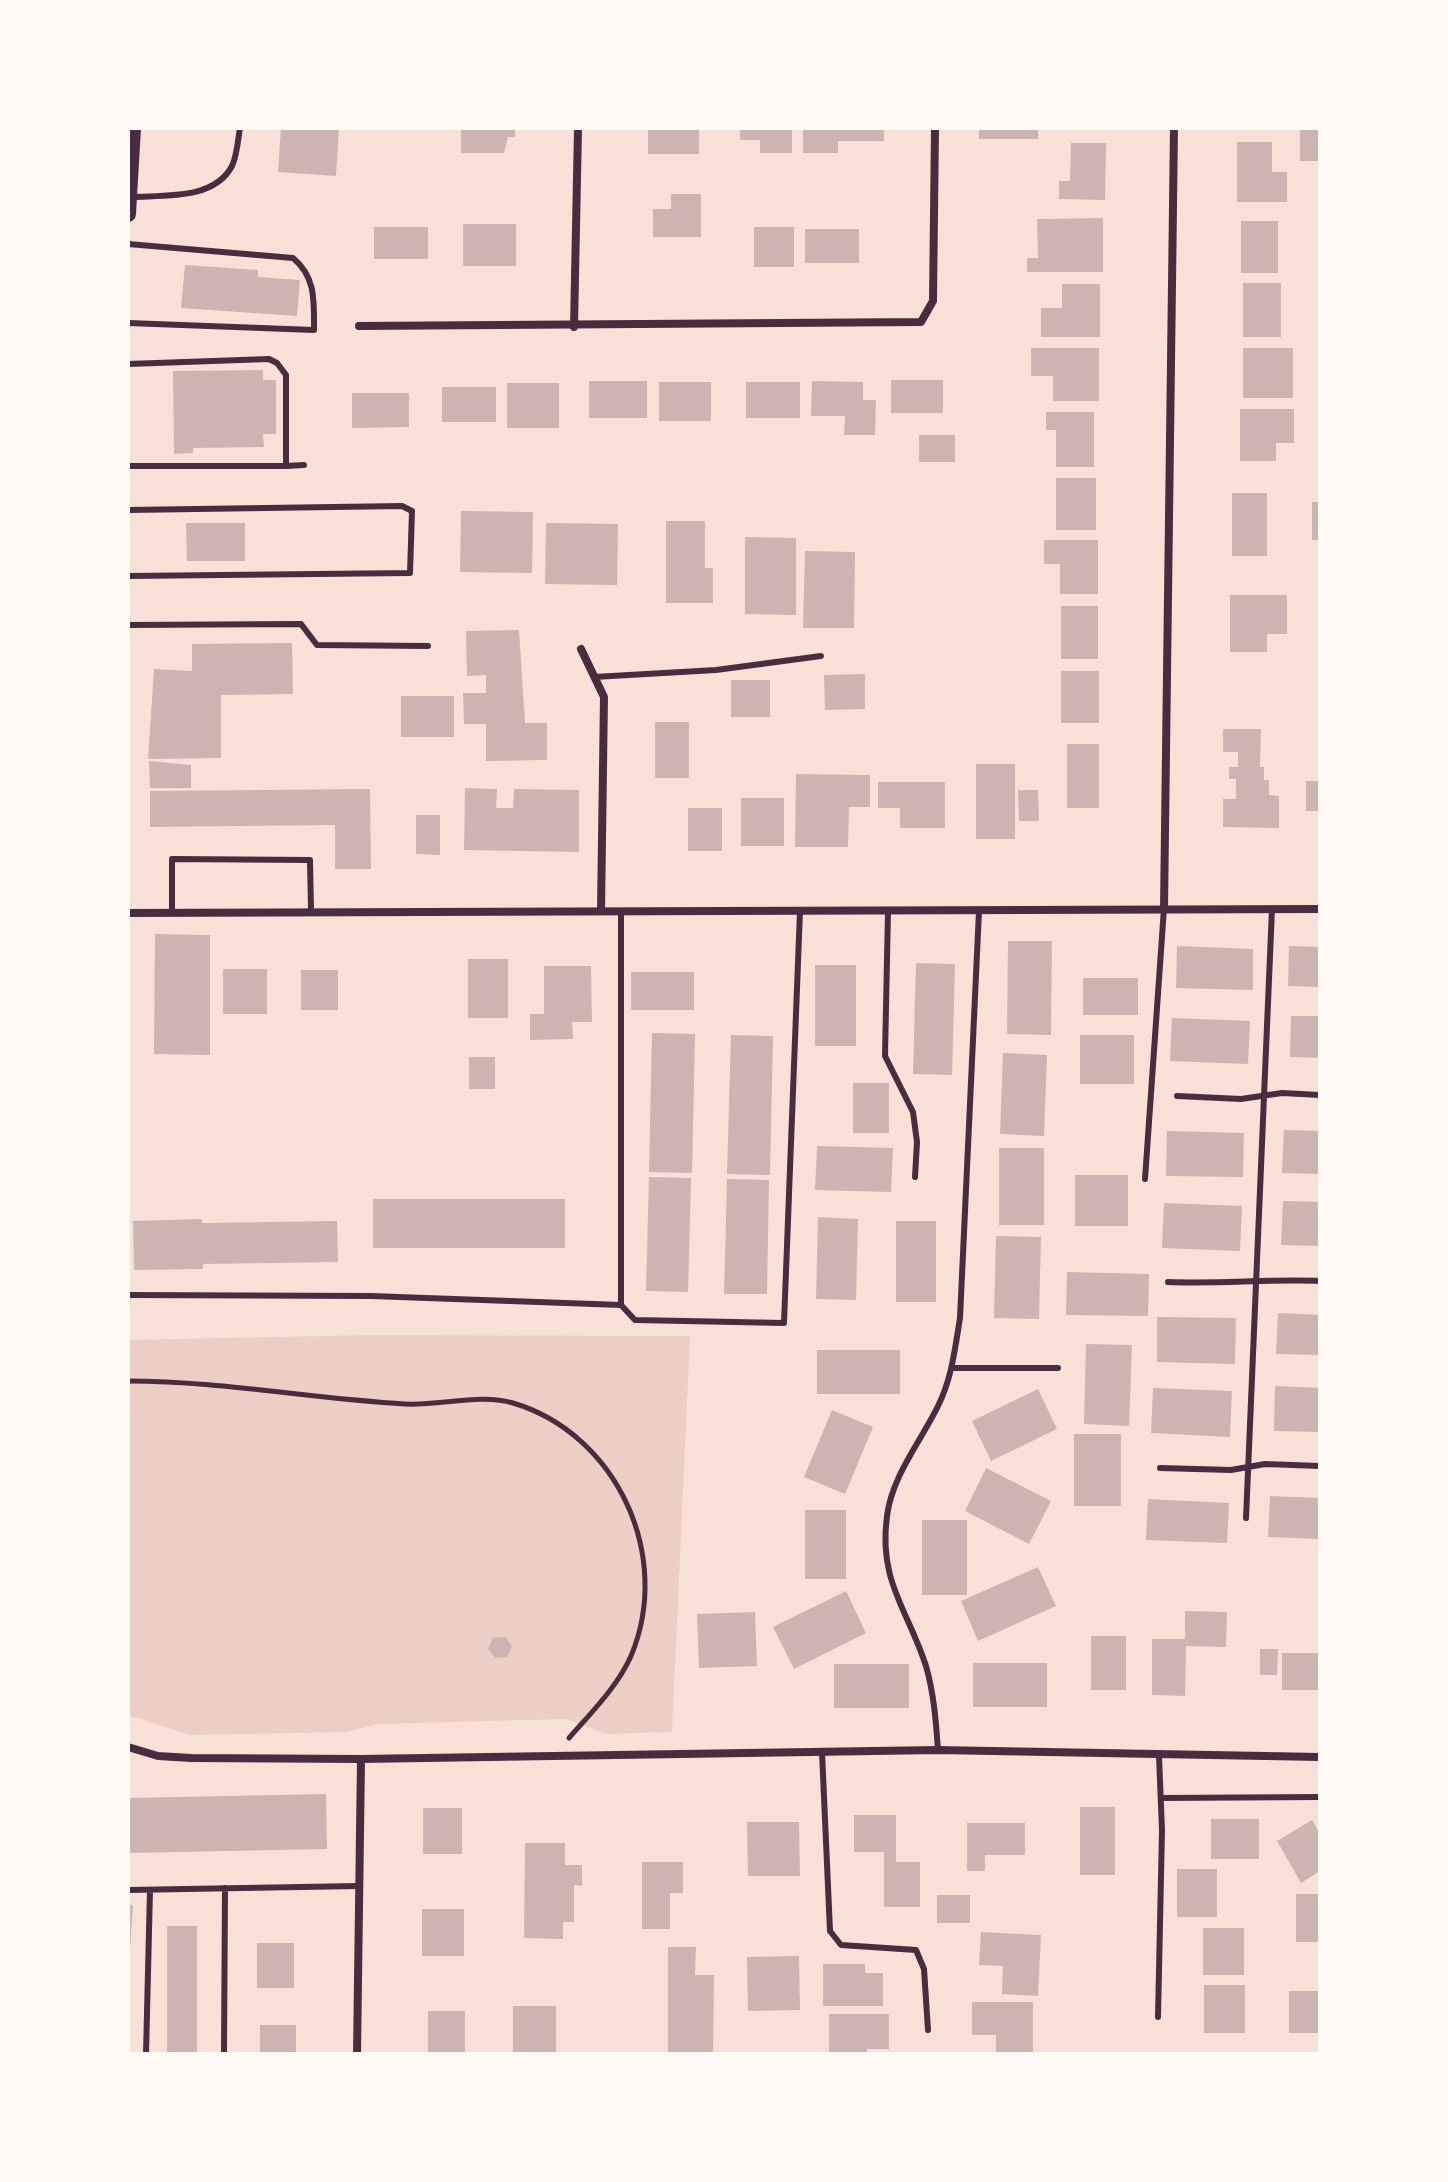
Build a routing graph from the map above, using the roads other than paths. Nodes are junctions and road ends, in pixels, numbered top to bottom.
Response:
1 (133, 128) edge
2 (240, 128) edge
3 (578, 128) edge
4 (935, 128) edge
5 (1174, 128) edge
6 (129, 198) edge
7 (128, 214) edge
8 (128, 244) edge
9 (128, 323) edge
10 (359, 326) dead end
11 (574, 327) junction
12 (128, 364) edge
13 (304, 465) dead end
14 (128, 466) edge
15 (286, 466) junction
16 (128, 510) edge
17 (128, 576) edge
18 (128, 625) edge
19 (428, 646) dead end
20 (581, 649) dead end
21 (821, 656) dead end
22 (594, 677) junction
23 (1164, 908) junction
24 (1272, 909) junction
25 (1320, 909) edge
26 (311, 911) junction
27 (601, 911) junction
28 (621, 911) junction
29 (800, 911) junction
30 (888, 911) junction
31 (979, 911) junction
32 (128, 913) edge
33 (172, 913) junction
34 (1320, 1095) edge
35 (1177, 1096) dead end
36 (1264, 1096) junction
37 (915, 1177) dead end
38 (1145, 1179) dead end
39 (1258, 1280) junction
40 (1320, 1281) edge
41 (1168, 1282) dead end
42 (128, 1295) edge
43 (621, 1305) junction
44 (952, 1368) junction
45 (1058, 1368) dead end
46 (1248, 1466) junction
47 (1320, 1466) edge
48 (1160, 1468) dead end
49 (1246, 1518) dead end
50 (128, 1747) edge
51 (938, 1750) junction
52 (822, 1752) junction
53 (1159, 1756) junction
54 (1320, 1757) edge
55 (361, 1759) junction
56 (1320, 1797) edge
57 (1161, 1798) junction
58 (359, 1886) junction
59 (225, 1888) junction
60 (128, 1890) edge
61 (150, 1890) junction
62 (1158, 2017) dead end
63 (928, 2030) dead end
64 (146, 2054) edge
65 (224, 2054) edge
66 (357, 2054) edge

1 - 6 main road
2 - 6 lane
3 - 11 street
4 - 11 street
5 - 23 street
6 - 7 main road
8 - 9 lane
10 - 11 street
12 - 15 lane
13 - 15 lane
14 - 15 lane
16 - 17 lane
18 - 19 lane
20 - 22 street
21 - 22 lane
22 - 27 street
23 - 24 street
23 - 31 street
23 - 38 lane
24 - 25 street
24 - 36 lane
26 - 27 street
26 - 33 street
26 - 33 lane
27 - 28 street
28 - 29 street
28 - 43 lane
29 - 30 street
29 - 43 lane
30 - 31 street
30 - 37 lane
31 - 44 lane
32 - 33 street
34 - 36 lane
35 - 36 lane
36 - 39 lane
39 - 40 lane
39 - 41 lane
39 - 46 lane
42 - 43 lane
44 - 45 lane
44 - 51 lane
46 - 47 lane
46 - 48 lane
46 - 49 lane
50 - 55 street
51 - 52 street
51 - 53 street
52 - 55 street
52 - 63 lane
53 - 54 street
53 - 57 lane
55 - 58 street
56 - 57 lane
57 - 62 lane
58 - 59 lane
58 - 66 street
59 - 61 lane
59 - 65 lane
60 - 61 lane
61 - 64 lane

